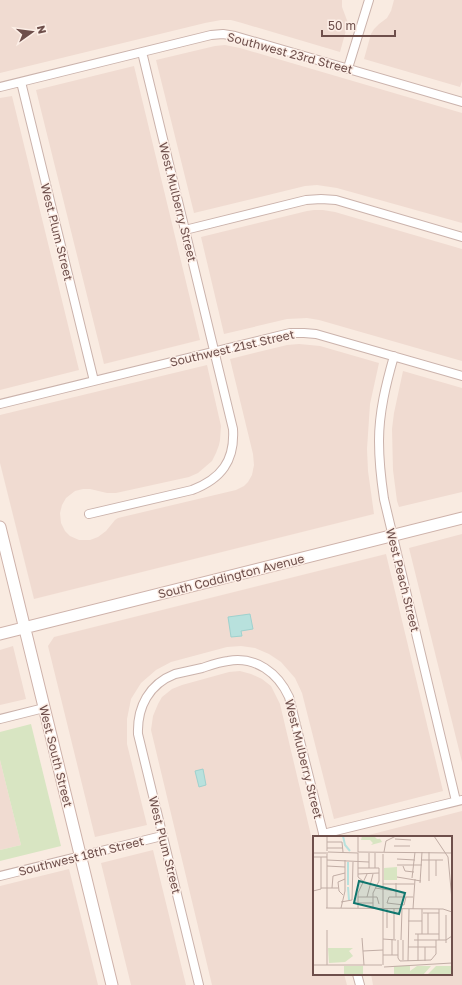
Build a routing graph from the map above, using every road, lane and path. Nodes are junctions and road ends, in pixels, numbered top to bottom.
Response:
1 (369, 0) edge
2 (142, 52) junction
3 (348, 68) junction
4 (21, 82) junction
5 (0, 87) edge
6 (462, 102) edge
7 (185, 230) junction
8 (462, 237) edge
9 (215, 351) junction
10 (394, 356) junction
11 (462, 376) edge
12 (94, 381) junction
13 (0, 404) edge
14 (89, 514) dead end
15 (462, 518) edge
16 (0, 527) edge
17 (392, 535) junction
18 (24, 627) junction
19 (0, 634) edge
20 (262, 666) joint
21 (44, 708) junction
22 (0, 719) edge
23 (459, 800) edge
24 (162, 836) junction
25 (324, 836) edge
26 (80, 856) junction
27 (0, 876) edge
28 (357, 975) edge
29 (112, 985) edge
30 (199, 985) edge
31 (360, 985) edge

1 - 3 street
2 - 3 street, Southwest 23rd Street
2 - 4 street, Southwest 23rd Street
2 - 7 street, West Mulberry Street
3 - 6 street, Southwest 23rd Street
4 - 5 street, Southwest 23rd Street
4 - 12 street, West Plum Street
7 - 8 street
7 - 9 street, West Mulberry Street
9 - 10 street, Southwest 21st Street
9 - 12 street, Southwest 21st Street
9 - 14 street, West Mulberry Street
10 - 11 street, Southwest 21st Street
10 - 17 street, West Peach Street
12 - 13 street, Southwest 21st Street
15 - 17 main road, South Coddington Avenue
16 - 18 main road, West South Street
17 - 18 main road, South Coddington Avenue
17 - 23 street, West Peach Street
18 - 19 main road, South Coddington Avenue
18 - 21 main road, West South Street
20 - 24 street, West Plum Street
20 - 25 street, West Mulberry Street
21 - 22 street
21 - 26 main road, West South Street
23 - 25 street
24 - 26 street, Southwest 18th Street
24 - 30 street, West Plum Street
26 - 27 street, Southwest 18th Street
26 - 29 main road, West South Street
28 - 31 street

